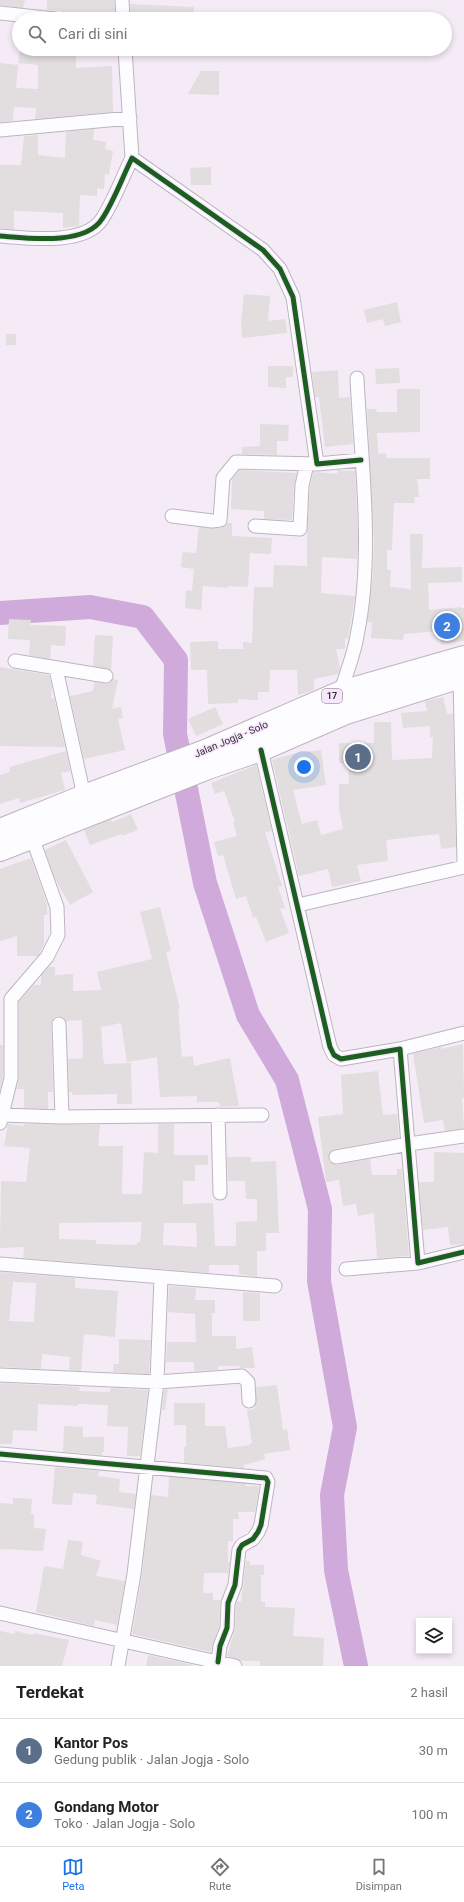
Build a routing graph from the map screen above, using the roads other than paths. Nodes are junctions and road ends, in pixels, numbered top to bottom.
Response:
1 (122, 0) edge
2 (123, 12) edge
3 (0, 13) edge
4 (12, 14) edge
5 (126, 56) edge
6 (130, 118) junction
7 (0, 130) edge
8 (132, 158) junction
9 (0, 236) edge
10 (357, 378) dead end
11 (361, 460) junction
12 (312, 464) junction
13 (172, 516) dead end
14 (255, 526) dead end
15 (15, 660) dead end
16 (56, 669) junction
17 (463, 670) edge
18 (106, 676) dead end
19 (341, 692) junction
20 (261, 750) junction
21 (207, 759) junction
22 (145, 783) junction
23 (84, 796) junction
24 (0, 830) edge
25 (32, 837) junction
26 (0, 850) edge
27 (464, 864) edge
28 (464, 867) edge
29 (298, 905) junction
30 (6, 1000) edge
31 (59, 1024) dead end
32 (464, 1033) edge
33 (400, 1049) junction
34 (218, 1115) junction
35 (262, 1115) dead end
36 (62, 1117) junction
37 (1, 1119) edge
38 (464, 1136) edge
39 (409, 1144) junction
40 (336, 1157) dead end
41 (220, 1193) dead end
42 (464, 1252) edge
43 (418, 1263) junction
44 (0, 1264) edge
45 (346, 1269) dead end
46 (162, 1277) junction
47 (275, 1286) dead end
48 (0, 1376) edge
49 (157, 1382) junction
50 (249, 1401) dead end
51 (0, 1454) edge
52 (147, 1468) junction
53 (0, 1614) edge
54 (123, 1641) junction
55 (218, 1662) junction
56 (118, 1666) edge
57 (234, 1666) edge

1 - 2 street
3 - 4 street
5 - 6 street
6 - 7 street
6 - 8 street
8 - 9 street
8 - 12 street
10 - 11 street
11 - 12 street
11 - 19 street
12 - 13 street
12 - 14 street
15 - 16 street
16 - 18 street
16 - 23 street
17 - 19 highway, Jalan Jogja - Solo / 17
17 - 20 highway, Jalan Jogja - Solo / 17
17 - 27 street
19 - 21 highway, Jalan Jogja - Solo / 17
20 - 21 highway, Jalan Jogja - Solo / 17
20 - 29 street
21 - 22 highway, Jalan Jogja - Solo / 17
22 - 23 highway, Jalan Jogja - Solo / 17
22 - 25 highway, Jalan Jogja - Solo / 17
23 - 24 highway, Jalan Jogja - Solo / 17
25 - 26 highway, Jalan Jogja - Solo / 17
25 - 30 street
28 - 29 street
29 - 33 street
30 - 37 street
31 - 36 street
32 - 33 street
33 - 39 street
34 - 35 street
34 - 36 street
34 - 41 street
36 - 37 street
38 - 39 street
39 - 40 street
39 - 43 street
42 - 43 street
43 - 45 street
44 - 46 street
46 - 47 street
46 - 49 street
48 - 49 street
49 - 50 street
49 - 52 street
51 - 52 street
52 - 54 street
52 - 55 street
53 - 54 street
54 - 55 street
54 - 56 street
55 - 57 street

